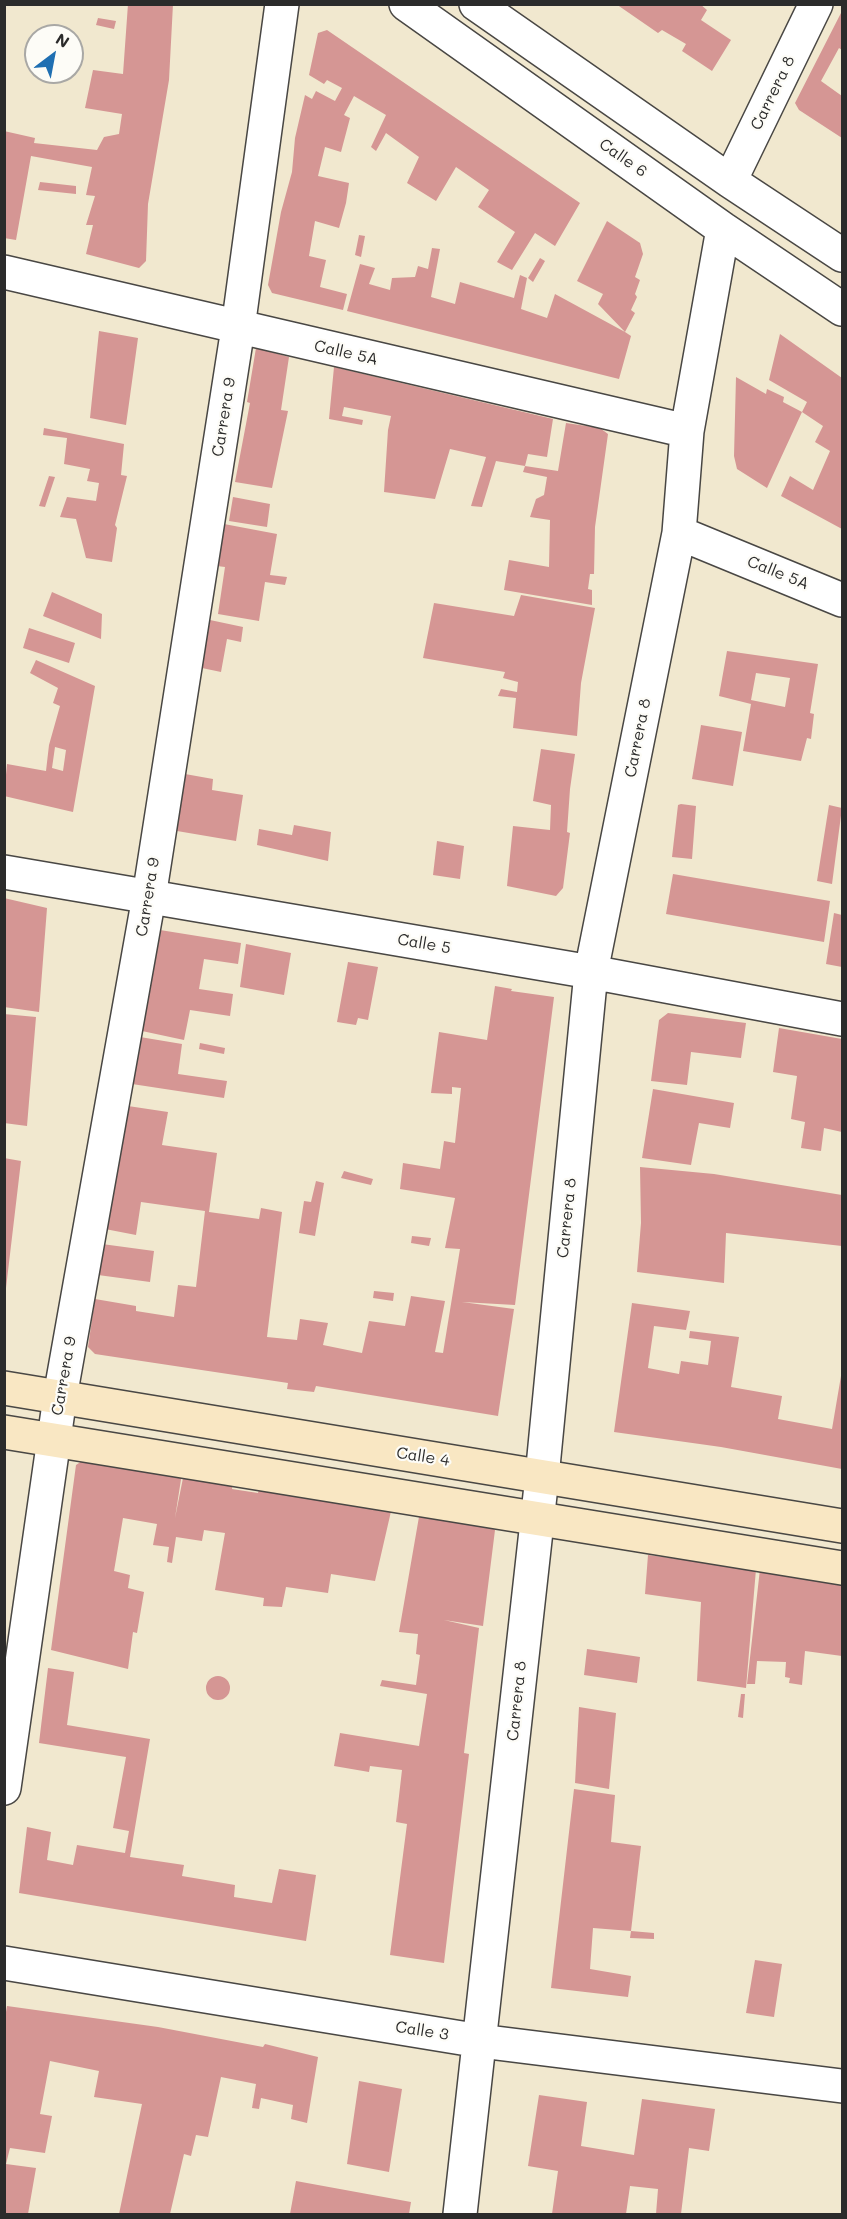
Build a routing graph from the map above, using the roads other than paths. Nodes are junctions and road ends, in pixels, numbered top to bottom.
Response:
1 (282, 4) edge
2 (406, 4) edge
3 (476, 4) edge
4 (816, 4) edge
5 (730, 181) junction
6 (723, 229) junction
7 (843, 255) edge
8 (4, 272) edge
9 (843, 309) edge
10 (238, 328) junction
11 (687, 431) junction
12 (679, 533) junction
13 (843, 600) edge
14 (4, 873) edge
15 (149, 897) junction
16 (591, 972) junction
17 (843, 1018) edge
18 (4, 1388) edge
19 (60, 1397) junction
20 (4, 1432) edge
21 (54, 1440) junction
22 (542, 1477) junction
23 (537, 1518) junction
24 (843, 1526) edge
25 (843, 1568) edge
26 (4, 1788) edge
27 (4, 1963) edge
28 (480, 2041) junction
29 (843, 2086) edge
30 (460, 2214) edge

1 - 10 street, Carrera 9
2 - 6 street, Calle 6
3 - 5 street
4 - 5 street, Carrera 8
5 - 7 street
6 - 9 street, Calle 6
6 - 11 street, Carrera 8
8 - 10 street, Calle 5A
10 - 11 street, Calle 5A
10 - 15 street, Carrera 9
11 - 12 street, Carrera 8
12 - 13 street, Calle 5A
12 - 16 street, Carrera 8
14 - 15 street, Calle 5
15 - 16 street, Calle 5
15 - 19 street, Carrera 9
16 - 17 street, Calle 5
16 - 22 street, Carrera 8
18 - 19 street, Calle 4
19 - 21 street, Carrera 9
19 - 22 street, Calle 4
20 - 21 street
21 - 23 street
21 - 26 street, Carrera 9
22 - 23 street, Carrera 8
22 - 24 street, Calle 4
23 - 25 street
23 - 28 street, Carrera 8
27 - 28 street, Calle 3
28 - 29 street, Calle 3
28 - 30 street, Carrera 8

